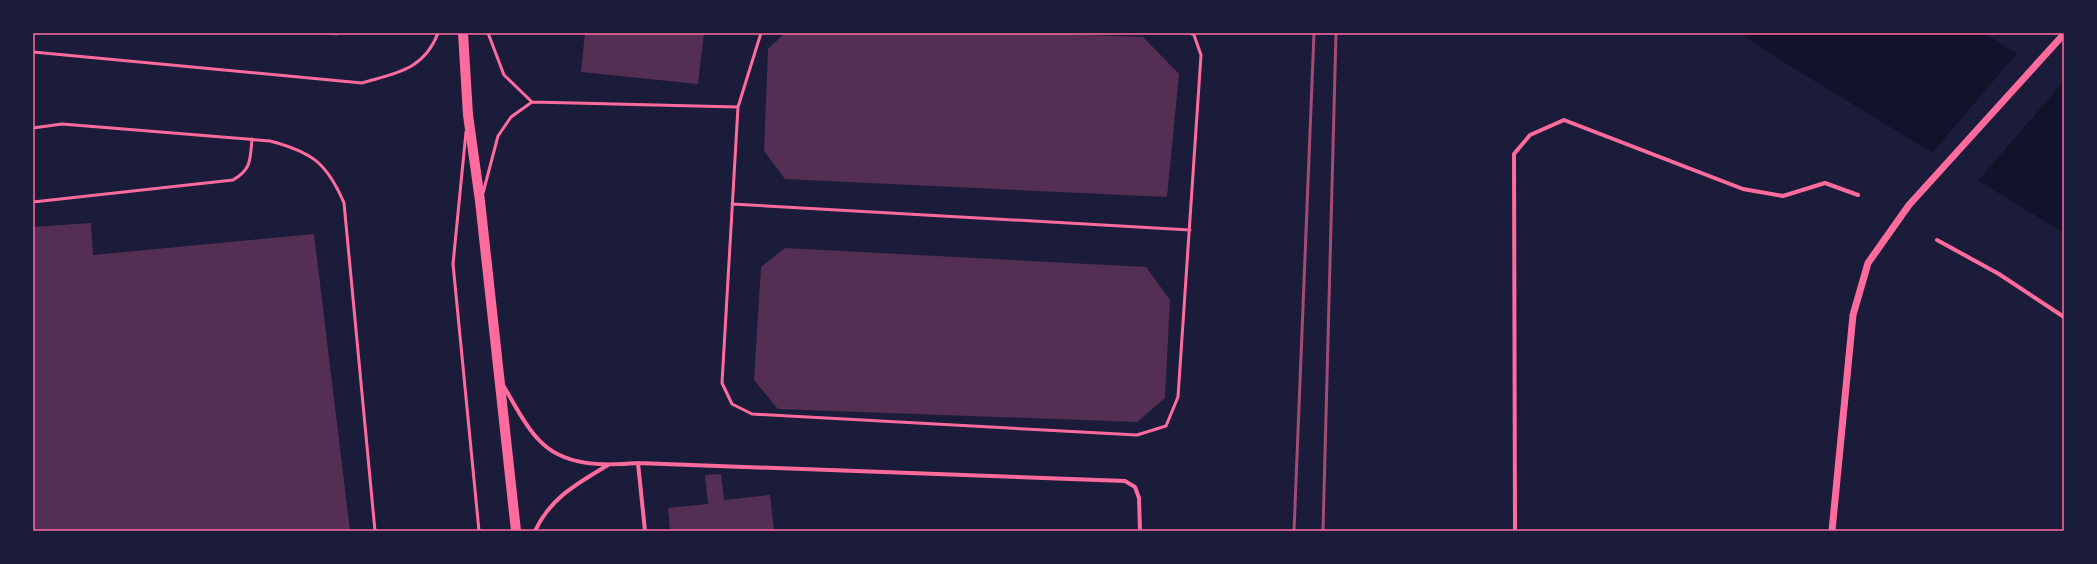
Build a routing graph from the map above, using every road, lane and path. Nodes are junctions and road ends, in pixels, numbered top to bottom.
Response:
1 (438, 33) edge
2 (463, 33) edge
3 (488, 33) edge
4 (761, 33) edge
5 (1190, 33) edge
6 (2064, 34) edge
7 (33, 52) edge
8 (532, 102) junction
9 (738, 107) junction
10 (468, 115) junction
11 (33, 128) edge
12 (252, 139) junction
13 (1858, 194) dead end
14 (480, 201) junction
15 (33, 202) edge
16 (732, 204) junction
17 (1190, 230) junction
18 (1937, 240) dead end
19 (2064, 317) edge
20 (502, 383) junction
21 (638, 463) junction
22 (609, 465) junction
23 (375, 531) edge
24 (479, 531) edge
25 (516, 531) edge
26 (535, 531) edge
27 (645, 531) edge
28 (1140, 531) edge
29 (1515, 531) edge
30 (1832, 531) edge

1 - 7 lane
2 - 10 main road
3 - 8 lane
4 - 9 lane
5 - 17 lane
6 - 30 street
8 - 9 lane
8 - 14 lane
9 - 16 lane
10 - 14 main road
10 - 24 lane
11 - 12 lane
12 - 15 lane
12 - 23 lane
13 - 29 street
14 - 20 main road
16 - 17 lane
16 - 17 lane
18 - 19 street
20 - 22 street
20 - 25 main road
21 - 22 street
21 - 27 street
21 - 28 street
22 - 26 street

